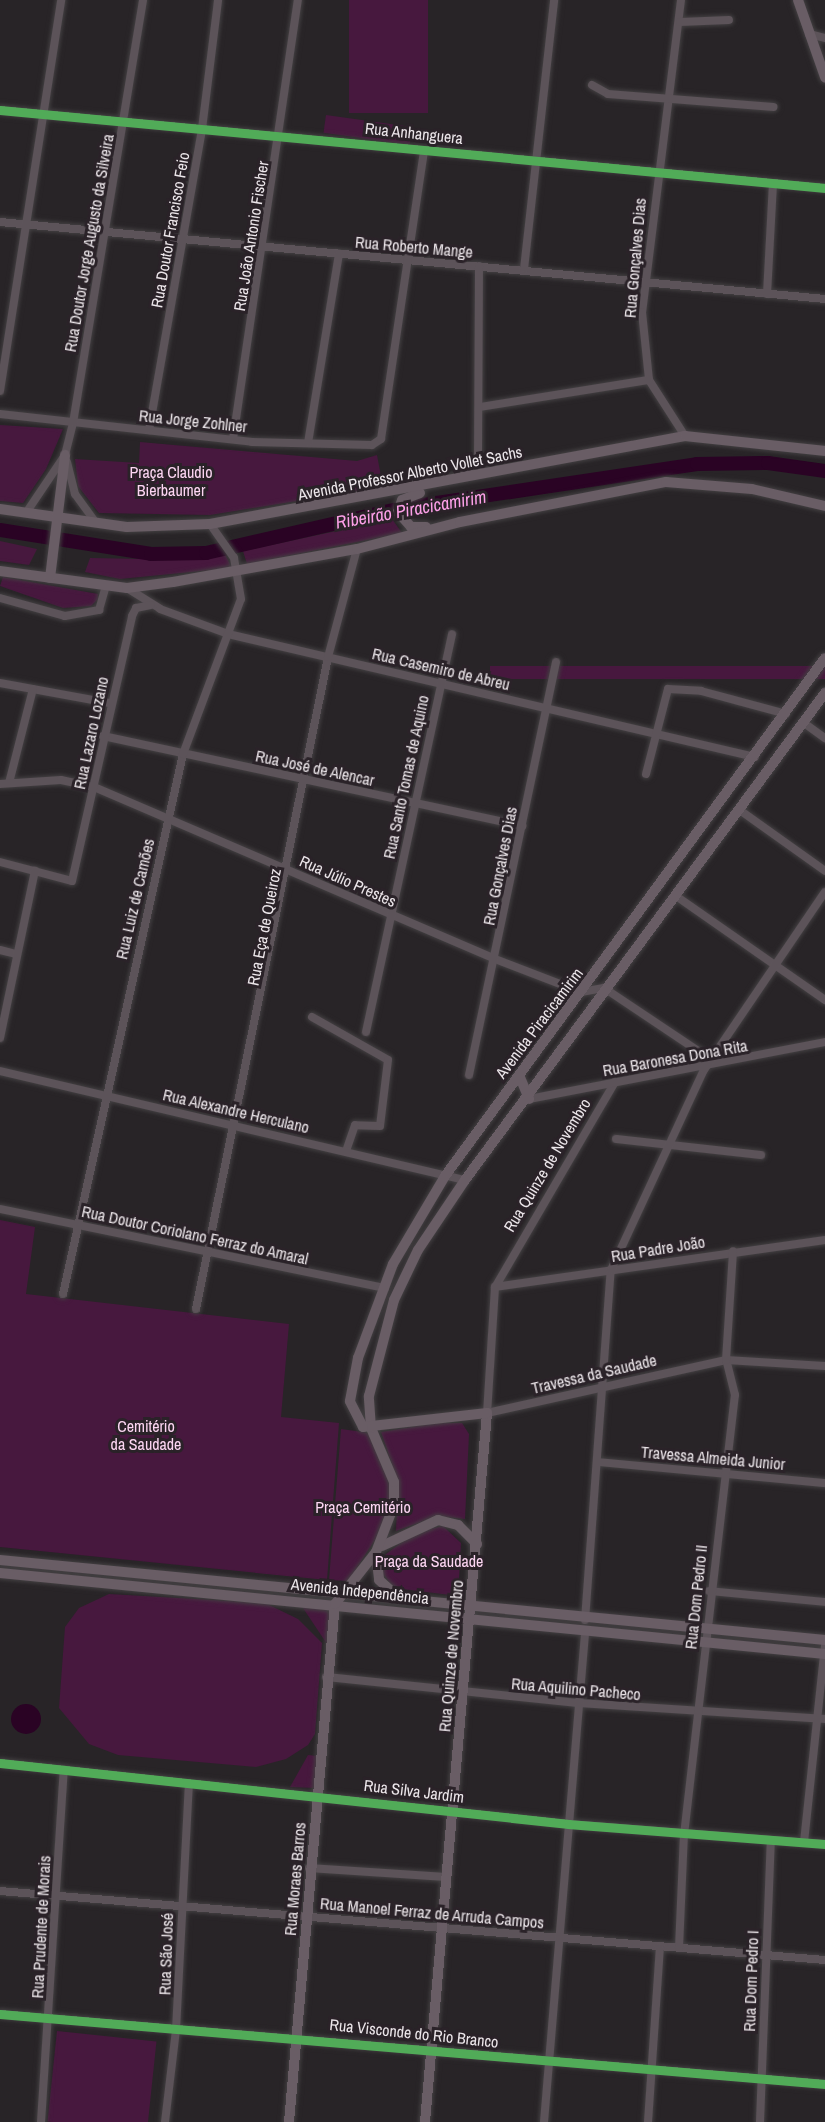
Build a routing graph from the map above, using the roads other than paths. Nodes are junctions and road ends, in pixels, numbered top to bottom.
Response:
1 (61, 0) edge
2 (143, 0) edge
3 (218, 0) edge
4 (298, 0) edge
5 (554, 0) edge
6 (681, 0) edge
7 (798, 0) edge
8 (729, 20) dead end
9 (680, 22) junction
10 (809, 34) junction
11 (825, 38) edge
12 (825, 77) edge
13 (592, 85) dead end
14 (670, 96) junction
15 (773, 107) dead end
16 (0, 110) edge
17 (41, 114) junction
18 (124, 122) junction
19 (202, 129) junction
20 (280, 133) junction
21 (424, 150) junction
22 (538, 160) junction
23 (656, 170) junction
24 (773, 183) junction
25 (825, 188) edge
26 (0, 222) edge
27 (25, 225) junction
28 (102, 230) junction
29 (180, 238) junction
30 (263, 247) junction
31 (339, 254) junction
32 (408, 260) junction
33 (479, 266) junction
34 (524, 269) junction
35 (644, 284) junction
36 (767, 294) junction
37 (825, 299) edge
38 (649, 380) junction
39 (0, 391) edge
40 (480, 407) junction
41 (0, 414) edge
42 (73, 423) junction
43 (149, 430) junction
44 (685, 436) junction
45 (233, 439) junction
46 (308, 443) junction
47 (825, 451) edge
48 (66, 454) junction
49 (460, 479) junction
50 (811, 502) junction
51 (825, 506) edge
52 (0, 509) edge
53 (825, 511) edge
54 (26, 513) junction
55 (58, 517) junction
56 (96, 522) junction
57 (460, 522) junction
58 (213, 528) junction
59 (357, 549) junction
60 (0, 571) edge
61 (239, 571) junction
62 (50, 578) junction
63 (106, 586) junction
64 (127, 588) junction
65 (0, 598) edge
66 (152, 604) junction
67 (228, 634) junction
68 (452, 634) dead end
69 (328, 657) junction
70 (825, 658) edge
71 (556, 662) dead end
72 (439, 682) junction
73 (0, 683) edge
74 (33, 689) junction
75 (825, 693) edge
76 (109, 703) junction
77 (546, 708) junction
78 (786, 714) junction
79 (804, 723) junction
80 (655, 734) junction
81 (103, 736) junction
82 (825, 738) edge
83 (183, 754) junction
84 (756, 757) junction
85 (646, 774) dead end
86 (306, 778) junction
87 (4, 783) edge
88 (94, 787) junction
89 (415, 804) junction
90 (741, 811) junction
91 (166, 820) junction
92 (522, 826) junction
93 (0, 862) edge
94 (289, 869) junction
95 (35, 871) junction
96 (825, 871) edge
97 (825, 892) edge
98 (676, 896) junction
99 (390, 915) junction
100 (618, 939) junction
101 (0, 950) edge
102 (632, 951) junction
103 (16, 954) junction
104 (495, 959) junction
105 (775, 965) junction
106 (604, 988) junction
107 (581, 992) junction
108 (825, 1000) edge
109 (312, 1017) dead end
110 (366, 1032) dead end
111 (0, 1038) edge
112 (825, 1042) edge
113 (710, 1059) junction
114 (704, 1070) junction
115 (0, 1071) edge
116 (469, 1075) dead end
117 (519, 1075) junction
118 (615, 1082) junction
119 (104, 1094) junction
120 (529, 1099) junction
121 (238, 1123) junction
122 (616, 1138) dead end
123 (668, 1144) junction
124 (346, 1151) junction
125 (761, 1155) dead end
126 (445, 1176) junction
127 (465, 1180) junction
128 (0, 1209) edge
129 (78, 1225) junction
130 (825, 1240) edge
131 (733, 1251) junction
132 (211, 1252) junction
133 (393, 1264) junction
134 (611, 1270) junction
135 (402, 1280) junction
136 (495, 1287) junction
137 (385, 1288) junction
138 (63, 1294) dead end
139 (196, 1309) dead end
140 (385, 1345) junction
141 (726, 1360) junction
142 (825, 1366) edge
143 (605, 1390) junction
144 (486, 1413) junction
145 (371, 1428) junction
146 (598, 1462) junction
147 (724, 1472) junction
148 (825, 1483) edge
149 (477, 1544) junction
150 (377, 1551) junction
151 (0, 1562) edge
152 (0, 1573) edge
153 (709, 1591) junction
154 (342, 1593) junction
155 (401, 1600) junction
156 (825, 1602) edge
157 (335, 1604) junction
158 (471, 1605) junction
159 (470, 1617) junction
160 (585, 1626) junction
161 (707, 1631) junction
162 (825, 1640) edge
163 (704, 1643) junction
164 (824, 1651) edge
165 (326, 1677) junction
166 (463, 1692) junction
167 (579, 1703) junction
168 (698, 1713) junction
169 (815, 1718) junction
170 (825, 1719) edge
171 (0, 1763) edge
172 (64, 1770) junction
173 (189, 1786) junction
174 (318, 1795) junction
175 (452, 1810) junction
176 (569, 1824) junction
177 (684, 1835) junction
178 (771, 1840) junction
179 (804, 1842) junction
180 (825, 1844) edge
181 (309, 1868) junction
182 (446, 1877) junction
183 (0, 1891) edge
184 (55, 1895) junction
185 (181, 1906) junction
186 (307, 1915) junction
187 (441, 1931) junction
188 (560, 1938) junction
189 (660, 1947) junction
190 (679, 1948) junction
191 (765, 1955) junction
192 (825, 1960) edge
193 (0, 2014) edge
194 (50, 2021) junction
195 (176, 2030) junction
196 (296, 2036) junction
197 (431, 2050) junction
198 (550, 2061) junction
199 (653, 2071) junction
200 (762, 2079) junction
201 (825, 2084) edge
202 (41, 2122) edge
203 (165, 2122) edge
204 (289, 2122) edge
205 (424, 2122) edge
206 (544, 2122) edge
207 (648, 2122) edge
208 (760, 2122) edge

1 - 17 street
2 - 18 street, Rua Doutor Jorge Augusto da Silveira
3 - 19 street, Rua Doutor Francisco Feio
4 - 20 street, Rua João Antonio Fischer
5 - 22 street
6 - 9 street, Rua Gonçalves Dias
7 - 10 main road
8 - 9 street
9 - 14 street, Rua Gonçalves Dias
10 - 11 street
10 - 12 main road
13 - 14 street
14 - 15 street
14 - 23 street, Rua Gonçalves Dias
16 - 17 street, Rua Anhanguera
17 - 18 street, Rua Anhanguera
17 - 27 street
18 - 19 street, Rua Anhanguera
18 - 28 street, Rua Doutor Jorge Augusto da Silveira
19 - 20 street, Rua Anhanguera
19 - 29 street, Rua Doutor Francisco Feio
20 - 21 street, Rua Anhanguera
20 - 30 street, Rua João Antonio Fischer
21 - 22 street, Rua Anhanguera
21 - 32 street
22 - 23 street, Rua Anhanguera
22 - 34 street
23 - 24 street, Rua Anhanguera
23 - 35 street, Rua Gonçalves Dias
24 - 25 street, Rua Anhanguera
24 - 36 street
26 - 27 street, Rua Roberto Mange
27 - 28 street, Rua Roberto Mange
27 - 39 street
28 - 29 street, Rua Roberto Mange
28 - 42 street, Rua Doutor Jorge Augusto da Silveira
29 - 30 street, Rua Roberto Mange
29 - 43 street, Rua Doutor Francisco Feio
30 - 31 street, Rua Roberto Mange
30 - 45 street, Rua João Antonio Fischer
31 - 32 street, Rua Roberto Mange
31 - 46 street
32 - 33 street, Rua Roberto Mange
32 - 46 street, Rua Jorge Zohlner
33 - 34 street, Rua Roberto Mange
33 - 40 street
34 - 35 street, Rua Roberto Mange
35 - 36 street, Rua Roberto Mange
35 - 38 street, Rua Gonçalves Dias
36 - 37 street, Rua Roberto Mange
38 - 40 street
38 - 44 street, Rua Gonçalves Dias
40 - 49 street
41 - 42 street, Rua Jorge Zohlner
42 - 43 street, Rua Jorge Zohlner
42 - 48 street, Rua Doutor Jorge Augusto da Silveira
43 - 45 street, Rua Jorge Zohlner
44 - 47 main road, Avenida Professor Alberto Vollet Sachs
44 - 49 main road, Avenida Professor Alberto Vollet Sachs
45 - 46 street, Rua Jorge Zohlner
48 - 54 street, Rua Doutor Jorge Augusto da Silveira
48 - 55 main road
48 - 56 street, Rua Doutor Jorge Augusto da Silveira
49 - 57 main road
49 - 58 main road, Avenida Professor Alberto Vollet Sachs
50 - 51 main road
50 - 53 main road
50 - 57 main road
52 - 54 main road, Avenida Professor Alberto Vollet Sachs
54 - 55 main road, Avenida Professor Alberto Vollet Sachs
55 - 56 main road, Avenida Professor Alberto Vollet Sachs
55 - 62 main road
56 - 58 main road, Avenida Professor Alberto Vollet Sachs
57 - 59 main road
58 - 61 street, Rua Luiz de Camões
59 - 61 main road
59 - 69 street, Rua Eça de Queiroz
60 - 62 main road
61 - 64 main road
61 - 67 street, Rua Luiz de Camões
62 - 63 main road
63 - 64 main road
63 - 65 street
64 - 66 street, Rua Casemiro de Abreu
66 - 67 street, Rua Casemiro de Abreu
66 - 76 street, Rua Lazaro Lozano
67 - 69 street, Rua Casemiro de Abreu
67 - 83 street, Rua Luiz de Camões
68 - 72 street, Rua Santo Tomas de Aquino
69 - 72 street, Rua Casemiro de Abreu
69 - 86 street, Rua Eça de Queiroz
70 - 78 main road, Avenida Piracicamirim
71 - 77 street, Rua Gonçalves Dias
72 - 77 street, Rua Casemiro de Abreu
72 - 89 street, Rua Santo Tomas de Aquino
73 - 74 street
74 - 76 street
74 - 87 street
75 - 79 main road, Avenida Piracicamirim
76 - 81 street, Rua Lazaro Lozano
77 - 80 street, Rua Casemiro de Abreu
77 - 92 street, Rua Gonçalves Dias
78 - 80 street
78 - 84 main road, Avenida Piracicamirim
79 - 82 street
79 - 90 main road, Avenida Piracicamirim
80 - 84 street, Rua Casemiro de Abreu
80 - 85 street
81 - 83 street, Rua José de Alencar
81 - 88 street, Rua Lazaro Lozano
83 - 86 street, Rua José de Alencar
83 - 91 street, Rua Luiz de Camões
84 - 100 main road, Avenida Piracicamirim
86 - 89 street, Rua José de Alencar
86 - 94 street, Rua Eça de Queiroz
87 - 88 street, Rua Júlio Prestes
88 - 91 street, Rua Júlio Prestes
88 - 95 street, Rua Lazaro Lozano
89 - 92 street, Rua José de Alencar
89 - 99 street, Rua Santo Tomas de Aquino
90 - 96 street
90 - 98 main road, Avenida Piracicamirim
91 - 94 street, Rua Júlio Prestes
91 - 119 street, Rua Luiz de Camões
92 - 104 street, Rua Gonçalves Dias
93 - 95 street
94 - 99 street, Rua Júlio Prestes
94 - 121 street, Rua Eça de Queiroz
95 - 103 street
97 - 105 street
98 - 102 main road, Avenida Piracicamirim
98 - 105 street
99 - 104 street, Rua Júlio Prestes
99 - 110 street, Rua Santo Tomas de Aquino
100 - 102 main road
100 - 107 main road, Avenida Piracicamirim
101 - 103 street
102 - 106 main road, Avenida Piracicamirim
103 - 111 street
104 - 107 street, Rua Júlio Prestes
104 - 116 street, Rua Gonçalves Dias
105 - 108 street
105 - 113 street
106 - 107 street
106 - 113 street
106 - 120 main road, Avenida Piracicamirim
107 - 117 main road, Avenida Piracicamirim
109 - 124 street
112 - 114 street, Rua Baronesa Dona Rita
113 - 114 street
114 - 118 street, Rua Baronesa Dona Rita
114 - 123 street
115 - 119 street, Rua Alexandre Herculano
117 - 120 main road
117 - 126 main road, Avenida Piracicamirim
118 - 120 street, Rua Baronesa Dona Rita
118 - 136 street, Rua Quinze de Novembro
119 - 121 street, Rua Alexandre Herculano
119 - 129 street, Rua Luiz de Camões
120 - 127 main road, Avenida Piracicamirim
121 - 124 street, Rua Alexandre Herculano
121 - 132 street, Rua Eça de Queiroz
122 - 123 street
123 - 125 street
123 - 134 street
124 - 126 street, Rua Alexandre Herculano
126 - 127 street, Rua Alexandre Herculano
126 - 133 main road, Avenida Piracicamirim
127 - 135 main road, Avenida Piracicamirim
128 - 129 street, Rua Doutor Coriolano Ferraz do Amaral
129 - 132 street, Rua Doutor Coriolano Ferraz do Amaral
129 - 138 street, Rua Luiz de Camões
130 - 131 street, Rua Padre João
131 - 134 street, Rua Padre João
131 - 141 street, Rua Dom Pedro II
132 - 137 street, Rua Doutor Coriolano Ferraz do Amaral
132 - 139 street, Rua Eça de Queiroz
133 - 135 main road
133 - 137 main road, Avenida Piracicamirim
134 - 136 street, Rua Padre João
134 - 143 street
135 - 140 main road, Avenida Piracicamirim
136 - 144 street, Rua Quinze de Novembro
137 - 140 main road
137 - 145 main road, Avenida Piracicamirim
140 - 145 main road, Avenida Piracicamirim
141 - 142 street, Travessa da Saudade
141 - 143 street, Travessa da Saudade
141 - 147 street, Rua Dom Pedro II
143 - 144 street, Travessa da Saudade
143 - 146 street
144 - 145 main road, Travessa da Saudade
144 - 149 main road, Rua Quinze de Novembro
145 - 150 main road, Avenida Piracicamirim
146 - 147 street, Travessa Almeida Junior
146 - 160 street
147 - 148 street, Travessa Almeida Junior
147 - 153 street, Rua Dom Pedro II
149 - 150 main road
149 - 158 main road, Rua Quinze de Novembro
150 - 154 main road, Avenida Piracicamirim
150 - 155 main road
151 - 154 main road, Avenida Independência
152 - 157 main road, Avenida Independência
153 - 156 street
153 - 161 street, Rua Dom Pedro II
154 - 155 main road, Avenida Independência
154 - 157 main road, Avenida Piracicamirim
155 - 158 main road, Avenida Independência
157 - 159 main road, Avenida Independência
157 - 165 main road, Rua Moraes Barros
158 - 159 main road, Rua Quinze de Novembro
158 - 160 main road, Avenida Independência
159 - 160 main road, Avenida Independência
159 - 166 main road, Rua Quinze de Novembro
160 - 161 main road, Avenida Independência
160 - 163 main road, Avenida Independência
160 - 167 street
161 - 162 main road, Avenida Independência
161 - 163 street, Rua Dom Pedro II
163 - 164 main road, Avenida Independência
163 - 168 street, Rua Dom Pedro II
164 - 169 street
165 - 166 street, Rua Aquilino Pacheco
165 - 174 main road, Rua Moraes Barros
166 - 167 street, Rua Aquilino Pacheco
166 - 175 main road, Rua Quinze de Novembro
167 - 168 street, Rua Aquilino Pacheco
167 - 176 street
168 - 169 street, Rua Aquilino Pacheco
168 - 177 street, Rua Dom Pedro II
169 - 170 street, Rua Aquilino Pacheco
169 - 179 street
171 - 172 street, Rua Silva Jardim
172 - 173 street, Rua Silva Jardim
172 - 184 street, Rua Prudente de Morais
173 - 174 street, Rua Silva Jardim
173 - 185 street, Rua São José
174 - 175 street, Rua Silva Jardim
174 - 181 main road, Rua Moraes Barros
175 - 176 street, Rua Silva Jardim
175 - 182 main road, Rua Quinze de Novembro
176 - 177 street, Rua Silva Jardim
176 - 188 street
177 - 178 street, Rua Silva Jardim
177 - 190 street, Rua Dom Pedro II
178 - 179 street, Rua Silva Jardim
178 - 191 street, Rua Dom Pedro I
179 - 180 street, Rua Silva Jardim
181 - 182 street
181 - 186 main road, Rua Moraes Barros
182 - 187 main road, Rua Quinze de Novembro
183 - 184 street, Rua Manoel Ferraz de Arruda Campos
184 - 185 street, Rua Manoel Ferraz de Arruda Campos
184 - 194 street, Rua Prudente de Morais
185 - 186 street, Rua Manoel Ferraz de Arruda Campos
185 - 195 street, Rua São José
186 - 187 street, Rua Manoel Ferraz de Arruda Campos
186 - 196 main road, Rua Moraes Barros
187 - 188 street, Rua Manoel Ferraz de Arruda Campos
187 - 197 main road, Rua Quinze de Novembro
188 - 189 street, Rua Manoel Ferraz de Arruda Campos
188 - 198 street
189 - 190 street, Rua Manoel Ferraz de Arruda Campos
189 - 199 street
190 - 191 street, Rua Manoel Ferraz de Arruda Campos
191 - 192 street, Rua Manoel Ferraz de Arruda Campos
191 - 200 street, Rua Dom Pedro I
193 - 194 street, Rua Visconde do Rio Branco
194 - 195 street, Rua Visconde do Rio Branco
194 - 202 street, Rua Prudente de Morais
195 - 196 street, Rua Visconde do Rio Branco
195 - 203 street, Rua São José
196 - 197 street, Rua Visconde do Rio Branco
196 - 204 main road, Rua Moraes Barros
197 - 198 street, Rua Visconde do Rio Branco
197 - 205 main road, Rua Quinze de Novembro
198 - 199 street, Rua Visconde do Rio Branco
198 - 206 street
199 - 200 street, Rua Visconde do Rio Branco
199 - 207 street
200 - 201 street, Rua Visconde do Rio Branco
200 - 208 street, Rua Dom Pedro I

